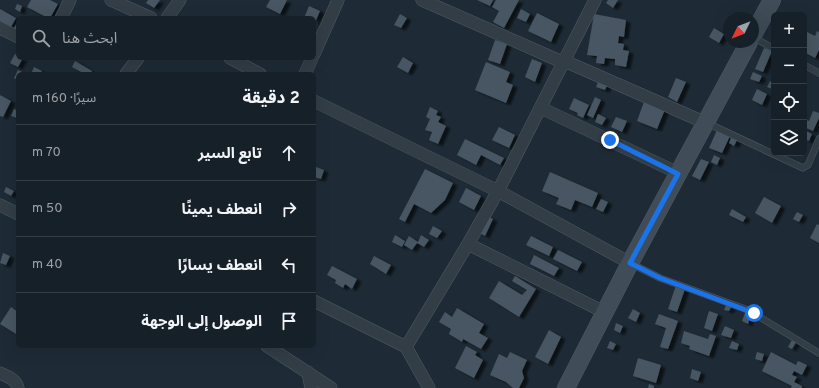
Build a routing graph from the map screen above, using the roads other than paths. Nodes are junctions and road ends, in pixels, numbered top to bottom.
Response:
1 (70, 0) edge
2 (111, 0) edge
3 (180, 0) edge
4 (338, 0) edge
5 (422, 0) edge
6 (595, 0) edge
7 (772, 0) edge
8 (62, 16) edge
9 (147, 16) edge
10 (168, 16) edge
11 (759, 25) edge
12 (0, 28) edge
13 (16, 36) edge
14 (759, 40) edge
15 (746, 48) edge
16 (772, 48) edge
17 (316, 50) edge
18 (136, 60) edge
19 (234, 60) edge
20 (311, 60) edge
21 (564, 61) junction
22 (807, 67) edge
23 (128, 72) edge
24 (256, 72) edge
25 (306, 72) edge
26 (819, 73) edge
27 (316, 101) edge
28 (541, 108) junction
29 (706, 123) junction
30 (819, 139) edge
31 (678, 174) junction
32 (498, 191) junction
33 (0, 205) edge
34 (16, 213) edge
35 (468, 244) junction
36 (630, 263) junction
37 (316, 302) edge
38 (604, 312) junction
39 (406, 347) junction
40 (270, 348) edge
41 (819, 353) edge
42 (308, 372) junction
43 (0, 373) edge
44 (18, 388) edge
45 (311, 388) edge
46 (331, 388) edge
47 (429, 388) edge
48 (566, 388) edge

1 - 8 street
2 - 9 street
3 - 10 street
4 - 17 street
5 - 21 street
6 - 21 street
7 - 11 street
12 - 13 street
14 - 16 lane
15 - 29 street
18 - 23 street
19 - 24 street
20 - 25 street
21 - 28 street
21 - 29 street
22 - 26 lane
27 - 32 street
28 - 31 street
28 - 32 street
29 - 30 lane
29 - 31 street
31 - 36 street
32 - 35 street
32 - 36 street
33 - 34 street
35 - 38 street
35 - 39 street
36 - 38 street
36 - 41 lane
37 - 39 street
38 - 48 street
39 - 47 street
40 - 42 street
42 - 45 street
42 - 46 street
43 - 44 street

